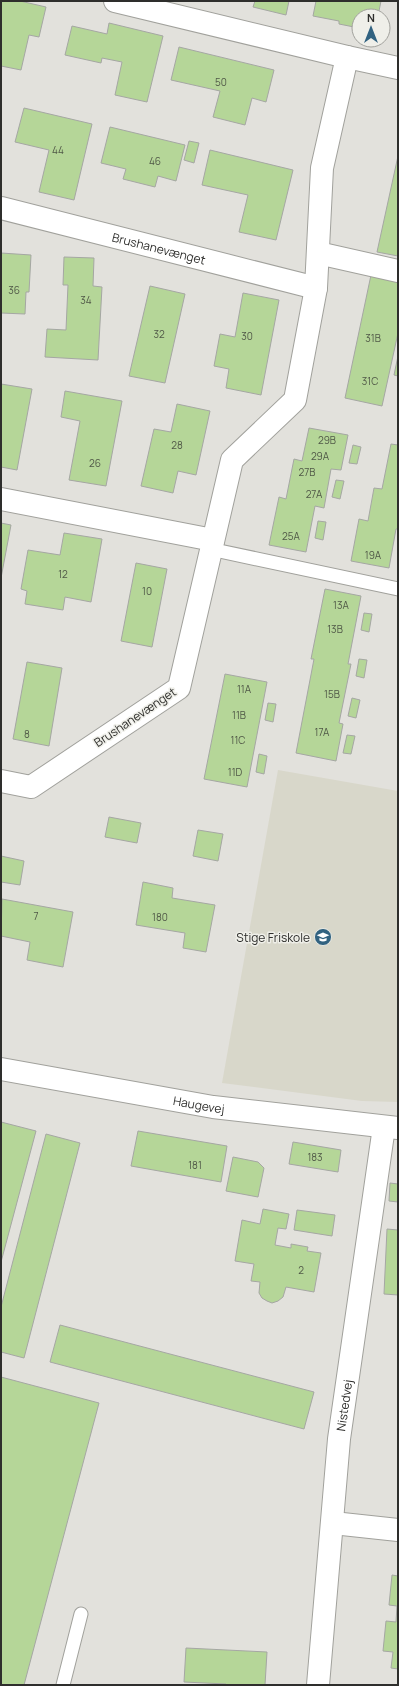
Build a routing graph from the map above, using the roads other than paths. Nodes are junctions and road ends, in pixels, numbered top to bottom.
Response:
1 (115, 1) edge
2 (347, 57) junction
3 (398, 68) edge
4 (1, 208) edge
5 (318, 253) junction
6 (398, 271) edge
7 (316, 288) junction
8 (1, 499) edge
9 (212, 545) junction
10 (398, 589) edge
11 (1, 781) edge
12 (1, 1069) edge
13 (391, 1127) edge
14 (333, 1524) junction
15 (398, 1530) edge
16 (81, 1614) dead end
17 (63, 1685) edge
18 (318, 1685) edge

1 - 2 street
2 - 3 street
2 - 5 street, Brushanevænget
4 - 7 street, Brushanevænget
5 - 6 street
5 - 7 street, Brushanevænget
7 - 9 street, Brushanevænget
8 - 9 street
9 - 10 lane
9 - 11 street, Brushanevænget
12 - 13 street, Haugevej
13 - 14 street, Nistedvej
14 - 15 street
14 - 18 street, Nistedvej
16 - 17 lane

